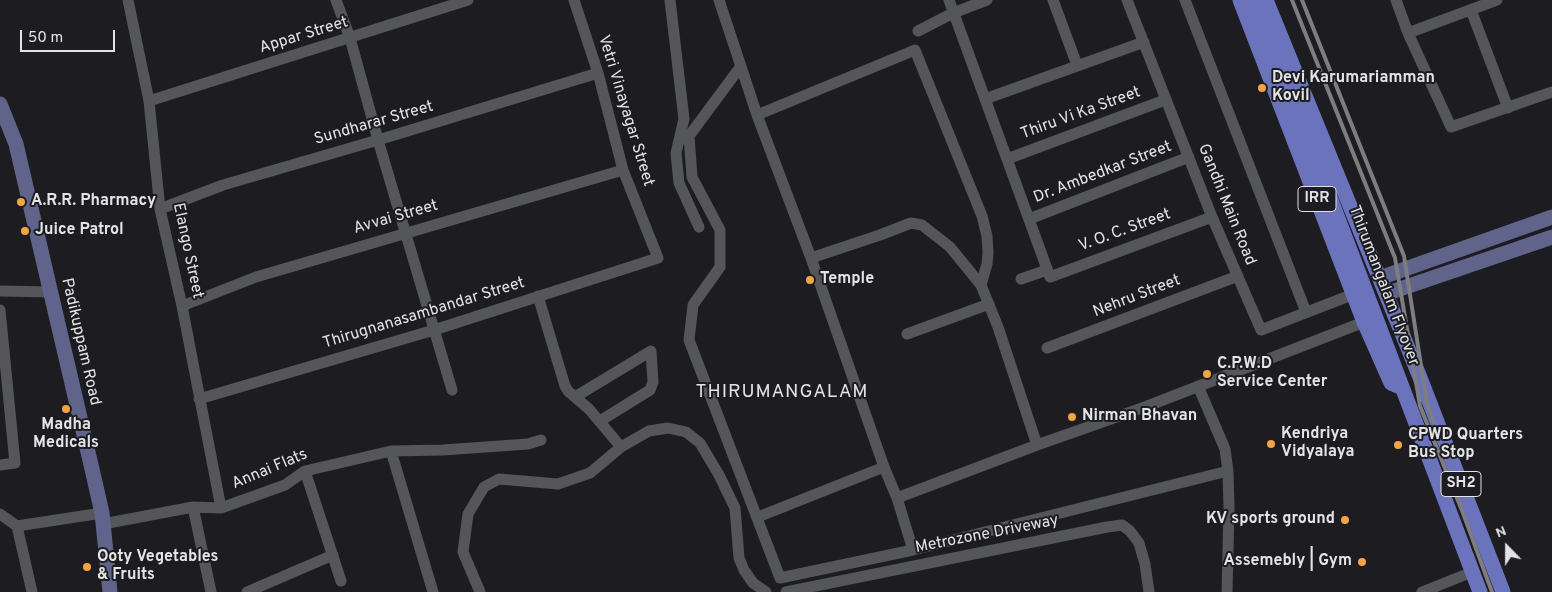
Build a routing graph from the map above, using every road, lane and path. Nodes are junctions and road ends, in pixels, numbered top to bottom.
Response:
1 (128, 0) edge
2 (336, 0) edge
3 (468, 0) edge
4 (574, 0) edge
5 (670, 0) edge
6 (719, 0) edge
7 (949, 0) edge
8 (987, 0) edge
9 (1054, 0) edge
10 (1128, 0) edge
11 (1185, 0) edge
12 (1240, 0) edge
13 (1254, 0) edge
14 (1266, 0) edge
15 (1396, 0) edge
16 (1497, 0) edge
17 (1471, 10) junction
18 (953, 13) junction
19 (918, 31) dead end
20 (1408, 33) junction
21 (350, 38) junction
22 (1144, 42) junction
23 (1077, 65) junction
24 (741, 66) junction
25 (598, 73) junction
26 (1552, 92) edge
27 (985, 99) junction
28 (1165, 100) junction
29 (149, 101) junction
30 (0, 104) edge
31 (1508, 108) junction
32 (757, 115) junction
33 (378, 140) junction
34 (1190, 157) junction
35 (1007, 159) junction
36 (622, 170) junction
37 (160, 209) junction
38 (1212, 217) junction
39 (1552, 217) edge
40 (1028, 219) junction
41 (699, 227) dead end
42 (406, 232) junction
43 (1552, 237) edge
44 (658, 258) joint
45 (811, 258) junction
46 (1048, 273) junction
47 (1388, 275) joint
48 (1238, 276) junction
49 (1021, 279) dead end
50 (981, 286) junction
51 (0, 291) edge
52 (51, 292) junction
53 (1394, 292) junction
54 (1354, 294) junction
55 (538, 296) junction
56 (989, 304) junction
57 (182, 306) junction
58 (0, 310) edge
59 (1306, 312) junction
60 (1364, 322) junction
61 (434, 330) junction
62 (906, 334) dead end
63 (1047, 348) dead end
64 (1419, 375) junction
65 (1198, 386) junction
66 (1404, 389) junction
67 (452, 390) dead end
68 (575, 397) junction
69 (199, 399) junction
70 (600, 421) junction
71 (541, 440) dead end
72 (1037, 445) junction
73 (621, 447) junction
74 (391, 450) junction
75 (0, 465) edge
76 (884, 467) junction
77 (305, 470) junction
78 (1228, 471) junction
79 (897, 498) junction
80 (193, 507) junction
81 (221, 508) junction
82 (0, 514) edge
83 (758, 517) junction
84 (102, 519) junction
85 (17, 526) junction
86 (913, 550) junction
87 (333, 555) junction
88 (1472, 572) junction
89 (341, 581) dead end
90 (32, 592) edge
91 (110, 592) edge
92 (211, 592) edge
93 (247, 592) edge
94 (433, 592) edge
95 (480, 592) edge
96 (766, 592) edge
97 (786, 592) edge
98 (1148, 592) edge
99 (1227, 592) edge
100 (1422, 592) edge
101 (1480, 592) edge
102 (1503, 592) edge

1 - 29 street, Elango Street
2 - 21 street
3 - 21 street, Appar Street
4 - 25 street, Vetri Vinayagar Street
5 - 41 street
6 - 24 street
7 - 18 street
8 - 18 street
9 - 23 street
10 - 22 street, Gandhi Main Road
11 - 59 street
12 - 54 main road, IRR
13 - 66 main road, Thirumangalam Flyover / SH2
14 - 64 main road, Thirumangalam Flyover / SH2
15 - 20 street
16 - 17 street
17 - 20 street
17 - 31 street
18 - 19 street
18 - 27 street
20 - 31 street
21 - 29 street, Appar Street
21 - 33 street
22 - 23 street
22 - 28 street, Gandhi Main Road
23 - 27 street
24 - 32 street
24 - 83 street
25 - 33 street, Sundharar Street
25 - 36 street, Vetri Vinayagar Street
26 - 31 street
27 - 35 street
28 - 34 street, Gandhi Main Road
28 - 35 street, Thiru Vi Ka Street
29 - 37 street, Elango Street
30 - 52 street, Padikuppam Road
32 - 45 street
32 - 50 street
33 - 37 street, Sundharar Street
33 - 42 street
34 - 38 street, Gandhi Main Road
34 - 40 street, Dr. Ambedkar Street
35 - 40 street
36 - 42 street, Avvai Street
36 - 44 street, Vetri Vinayagar Street
37 - 57 street, Elango Street
38 - 46 street, V. O. C. Street
38 - 48 street, Gandhi Main Road
39 - 47 street
40 - 46 street
42 - 57 street, Avvai Street
42 - 61 street
43 - 53 street
44 - 55 street, Thirugnanasambandar Street
45 - 50 street
45 - 76 street
46 - 49 street, V. O. C. Street
47 - 53 main road
48 - 59 street, Gandhi Main Road
48 - 63 street, Nehru Street
50 - 56 street
51 - 52 street
52 - 84 street, Padikuppam Road
53 - 64 main road
54 - 59 street, Gandhi Main Road
54 - 60 main road, IRR
55 - 61 street, Thirugnanasambandar Street
55 - 68 street
56 - 62 street
56 - 72 street
57 - 69 street, Elango Street
58 - 75 street
60 - 65 street
60 - 66 main road, IRR
61 - 67 street
61 - 69 street, Thirugnanasambandar Street
64 - 102 main road, SH2
65 - 72 street
65 - 78 street
66 - 88 main road, SH2
68 - 70 street
68 - 70 street
69 - 81 street, Elango Street
70 - 73 street
71 - 74 street, Annai Flats
72 - 79 street
73 - 95 street
73 - 96 street
74 - 77 street, Annai Flats
74 - 94 street
76 - 79 street
76 - 83 street
77 - 81 street, Annai Flats
77 - 87 street
78 - 86 street
78 - 99 street
79 - 86 street
80 - 81 street, Annai Flats
80 - 84 street, Annai Flats
80 - 92 street
82 - 85 street
83 - 86 street
84 - 85 street, Annai Flats
84 - 91 street, Padikuppam Road
85 - 90 street
87 - 89 street
87 - 93 street
88 - 100 street
88 - 101 main road, SH2
97 - 98 street, Metrozone Driveway

